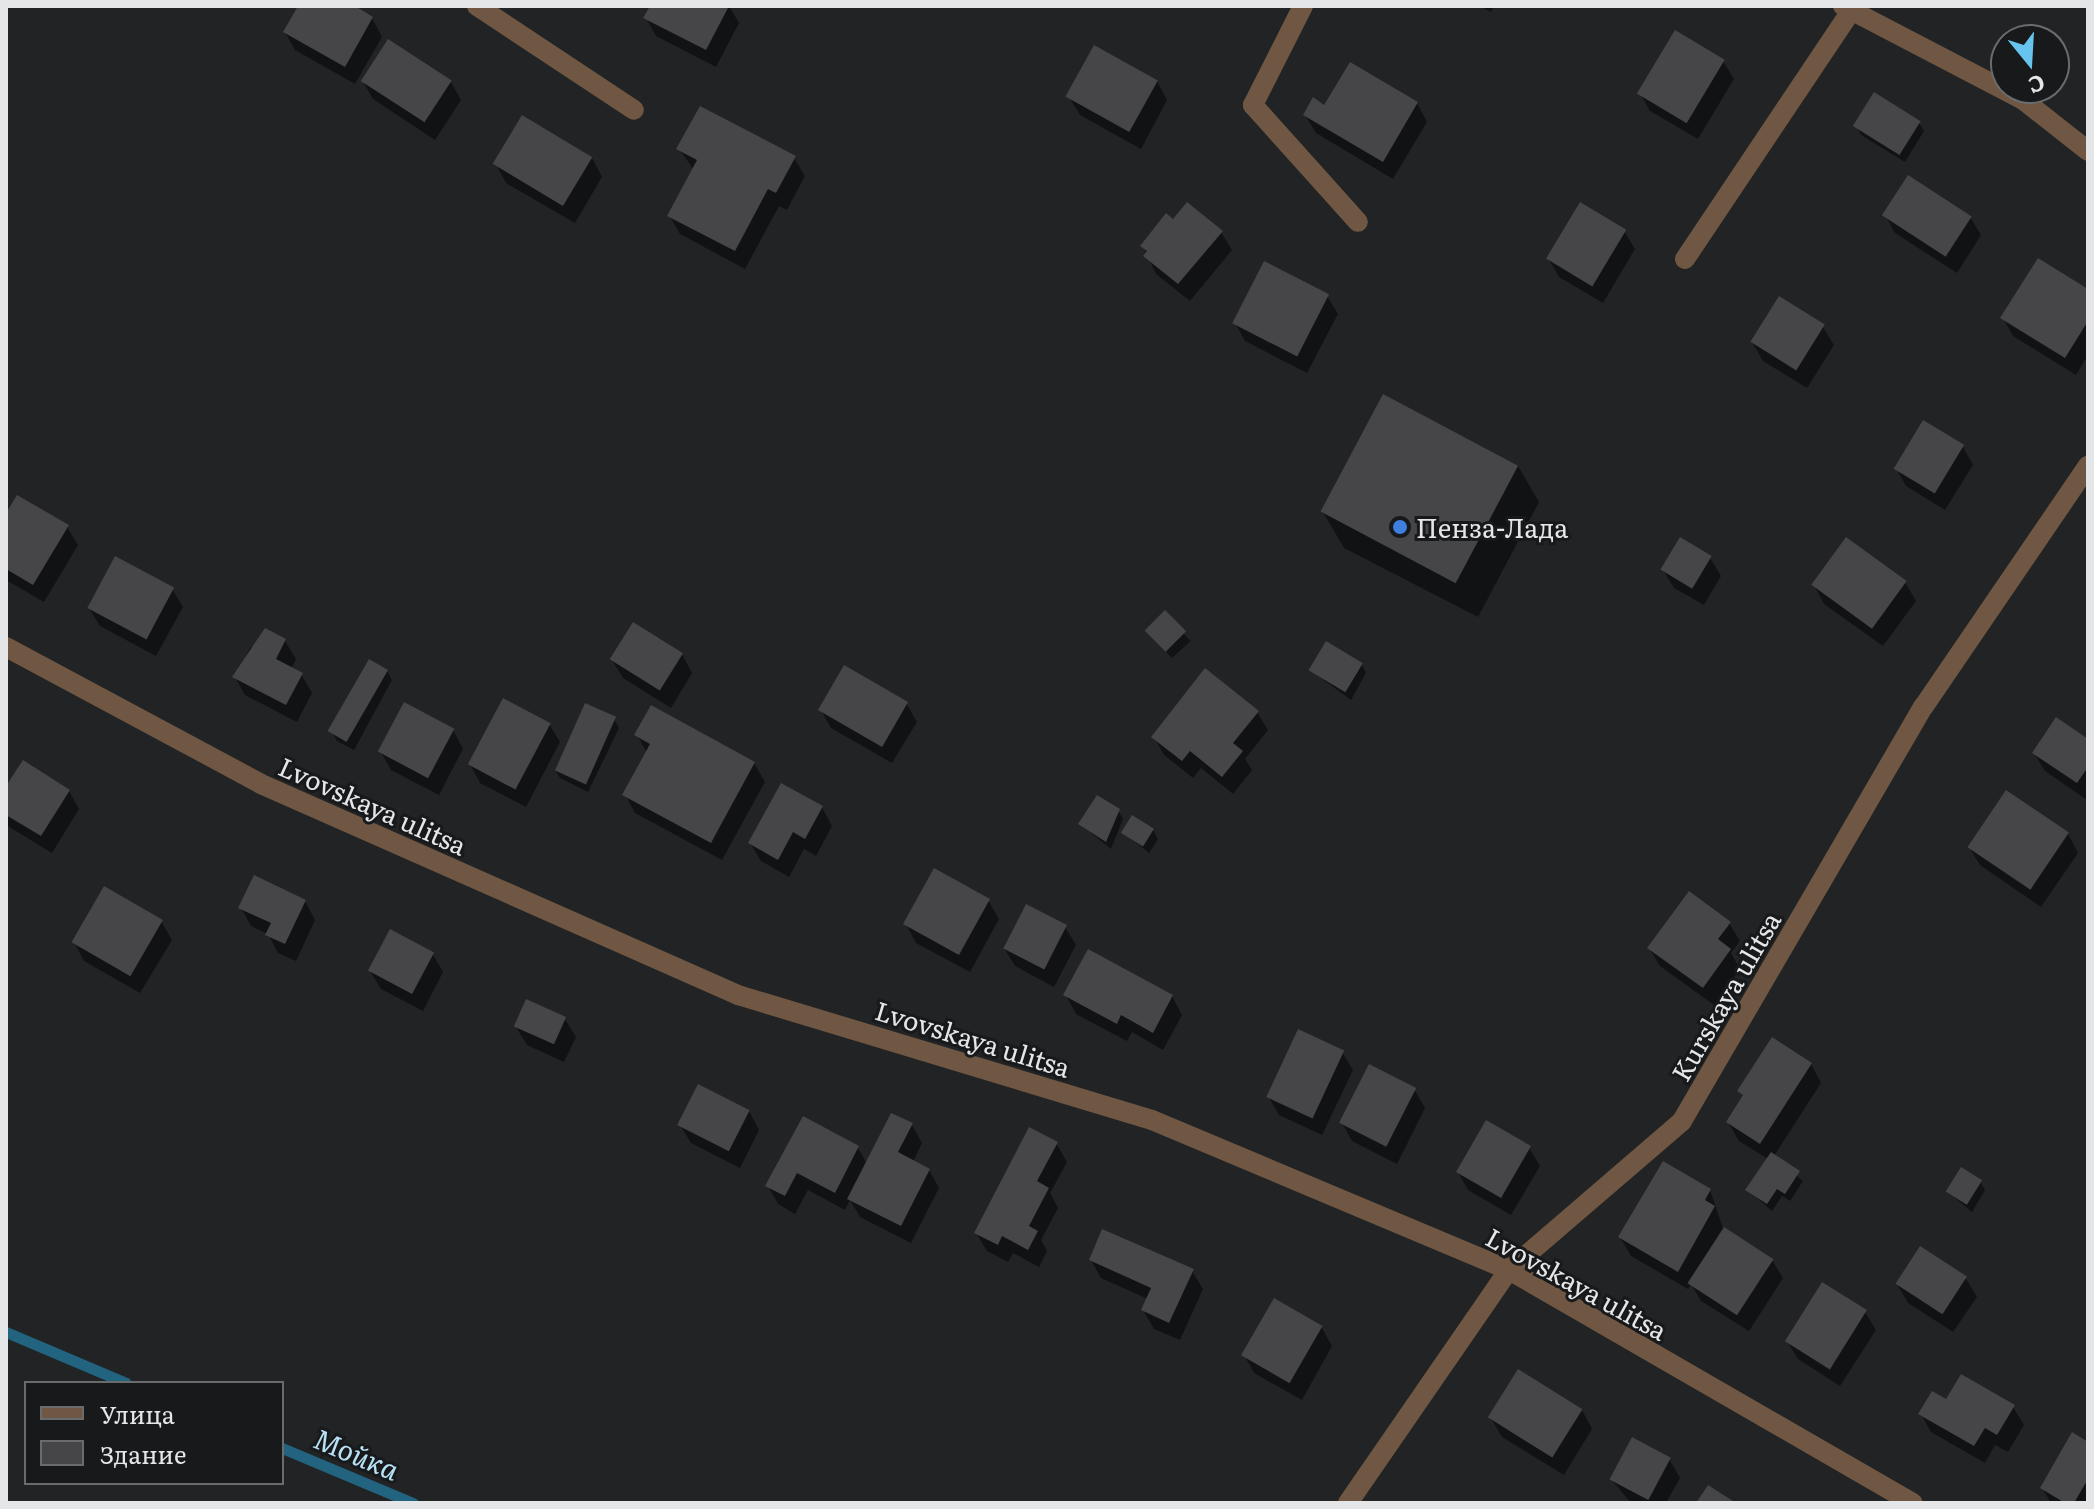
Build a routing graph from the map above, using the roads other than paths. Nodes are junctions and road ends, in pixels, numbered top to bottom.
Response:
1 (477, 6) edge
2 (1303, 6) edge
3 (1847, 8) edge
4 (634, 110) dead end
5 (2088, 151) edge
6 (1358, 222) dead end
7 (1685, 259) dead end
8 (2088, 466) edge
9 (6, 647) edge
10 (1509, 1270) junction
11 (1348, 1503) edge
12 (1912, 1503) edge

1 - 4 street
2 - 6 street
3 - 5 street
3 - 7 street
8 - 10 street, Kurskaya ulitsa
9 - 10 street, Lvovskaya ulitsa
10 - 11 street, Kurskaya ulitsa
10 - 12 street, Lvovskaya ulitsa

